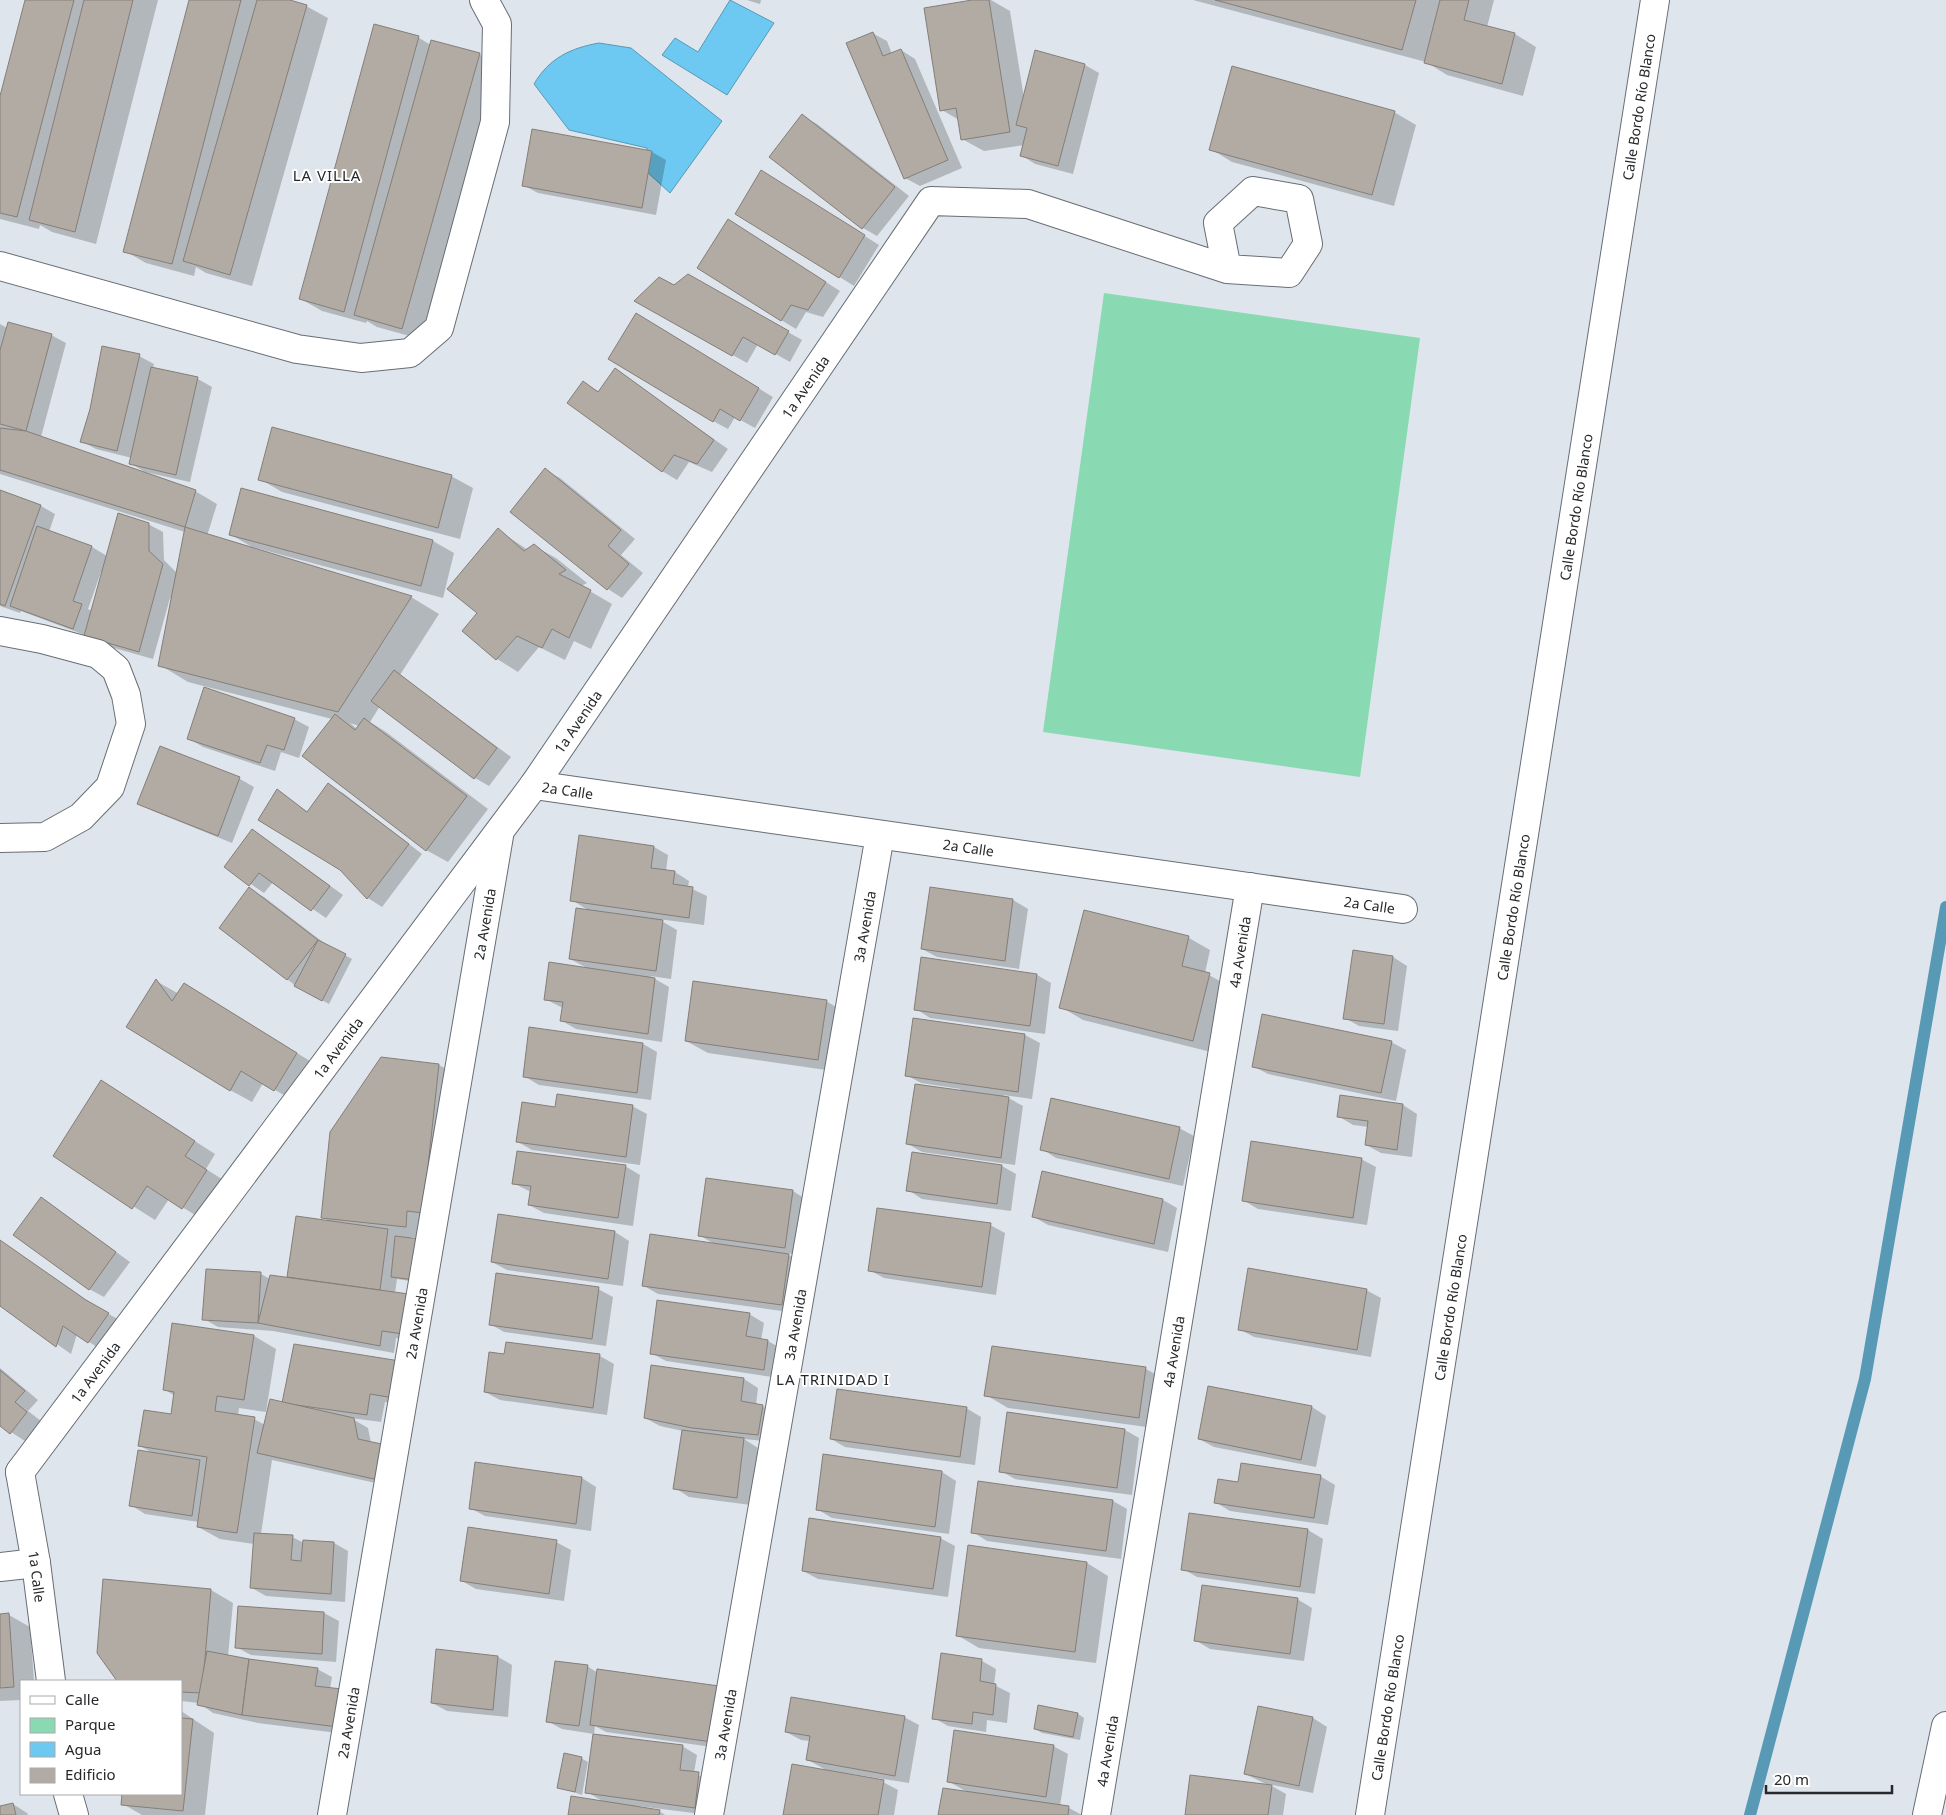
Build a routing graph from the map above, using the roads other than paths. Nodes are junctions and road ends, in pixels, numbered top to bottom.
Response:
1 (484, 0) edge
2 (1656, 0) edge
3 (0, 266) edge
4 (1227, 269) dead end
5 (0, 631) edge
6 (534, 785) junction
7 (499, 832) junction
8 (880, 835) junction
9 (0, 838) edge
10 (1250, 888) junction
11 (1403, 909) dead end
12 (10, 1474) edge
13 (36, 1563) junction
14 (0, 1567) edge
15 (51, 1680) edge
16 (1946, 1726) edge
17 (68, 1795) edge
18 (74, 1815) edge
19 (332, 1815) edge
20 (709, 1815) edge
21 (1096, 1815) edge
22 (1370, 1815) edge
23 (1927, 1815) edge

1 - 3 street
2 - 22 street, Calle Bordo Río Blanco
4 - 6 street, 1a Avenida
5 - 9 street
6 - 7 street, 1a Avenida
6 - 8 street, 2a Calle
7 - 12 street, 1a Avenida
7 - 19 street, 2a Avenida
8 - 10 street, 2a Calle
8 - 20 street, 3a Avenida
10 - 11 street, 2a Calle
10 - 21 street, 4a Avenida
12 - 13 street, 1a Calle
13 - 14 street
13 - 15 street, 1a Calle
16 - 23 street
17 - 18 street

